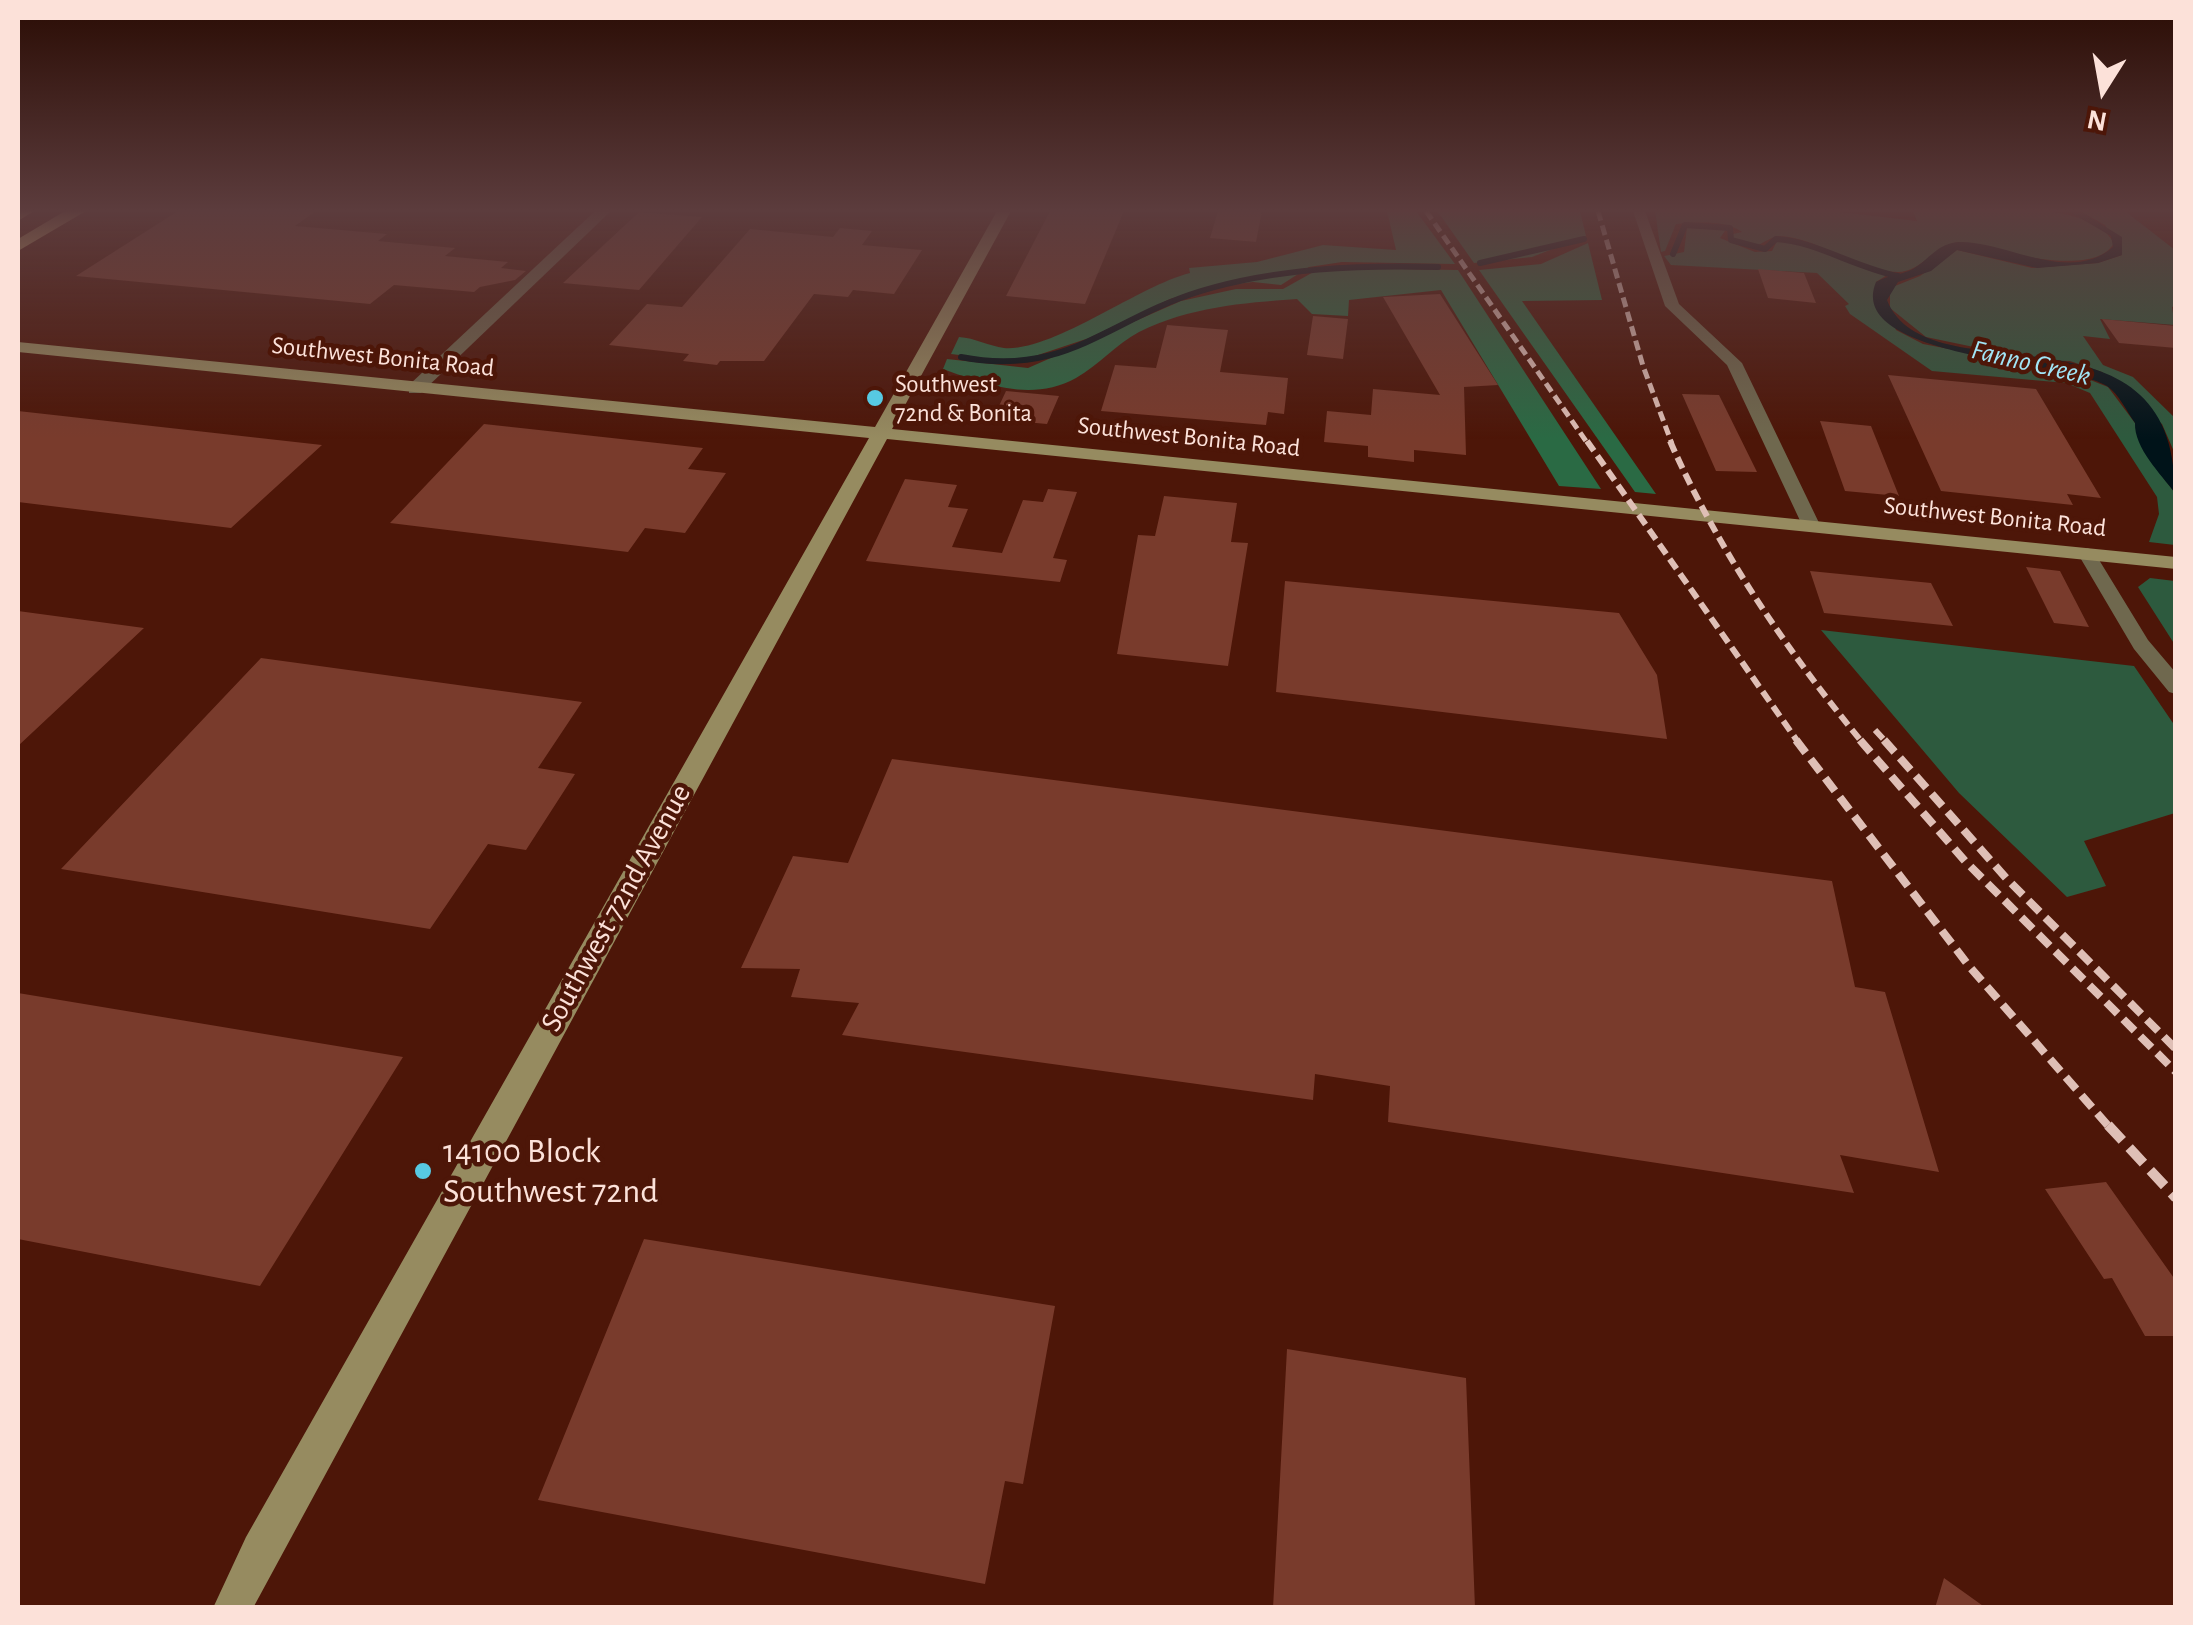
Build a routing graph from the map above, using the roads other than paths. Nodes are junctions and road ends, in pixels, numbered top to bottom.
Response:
1 (523, 287) edge
2 (962, 287) edge
3 (1665, 287) edge
4 (18, 347) edge
5 (415, 389) junction
6 (880, 434) junction
7 (1812, 527) junction
8 (2087, 554) junction
9 (2168, 562) edge
10 (2176, 687) edge
11 (232, 1608) edge

1 - 5 street
2 - 6 main road, Southwest 72nd Avenue
3 - 7 street
4 - 5 main road, Southwest Bonita Road
5 - 6 main road, Southwest Bonita Road
6 - 7 main road, Southwest Bonita Road
6 - 11 main road, Southwest 72nd Avenue
7 - 8 main road, Southwest Bonita Road
8 - 9 main road, Southwest Bonita Road
8 - 10 street

